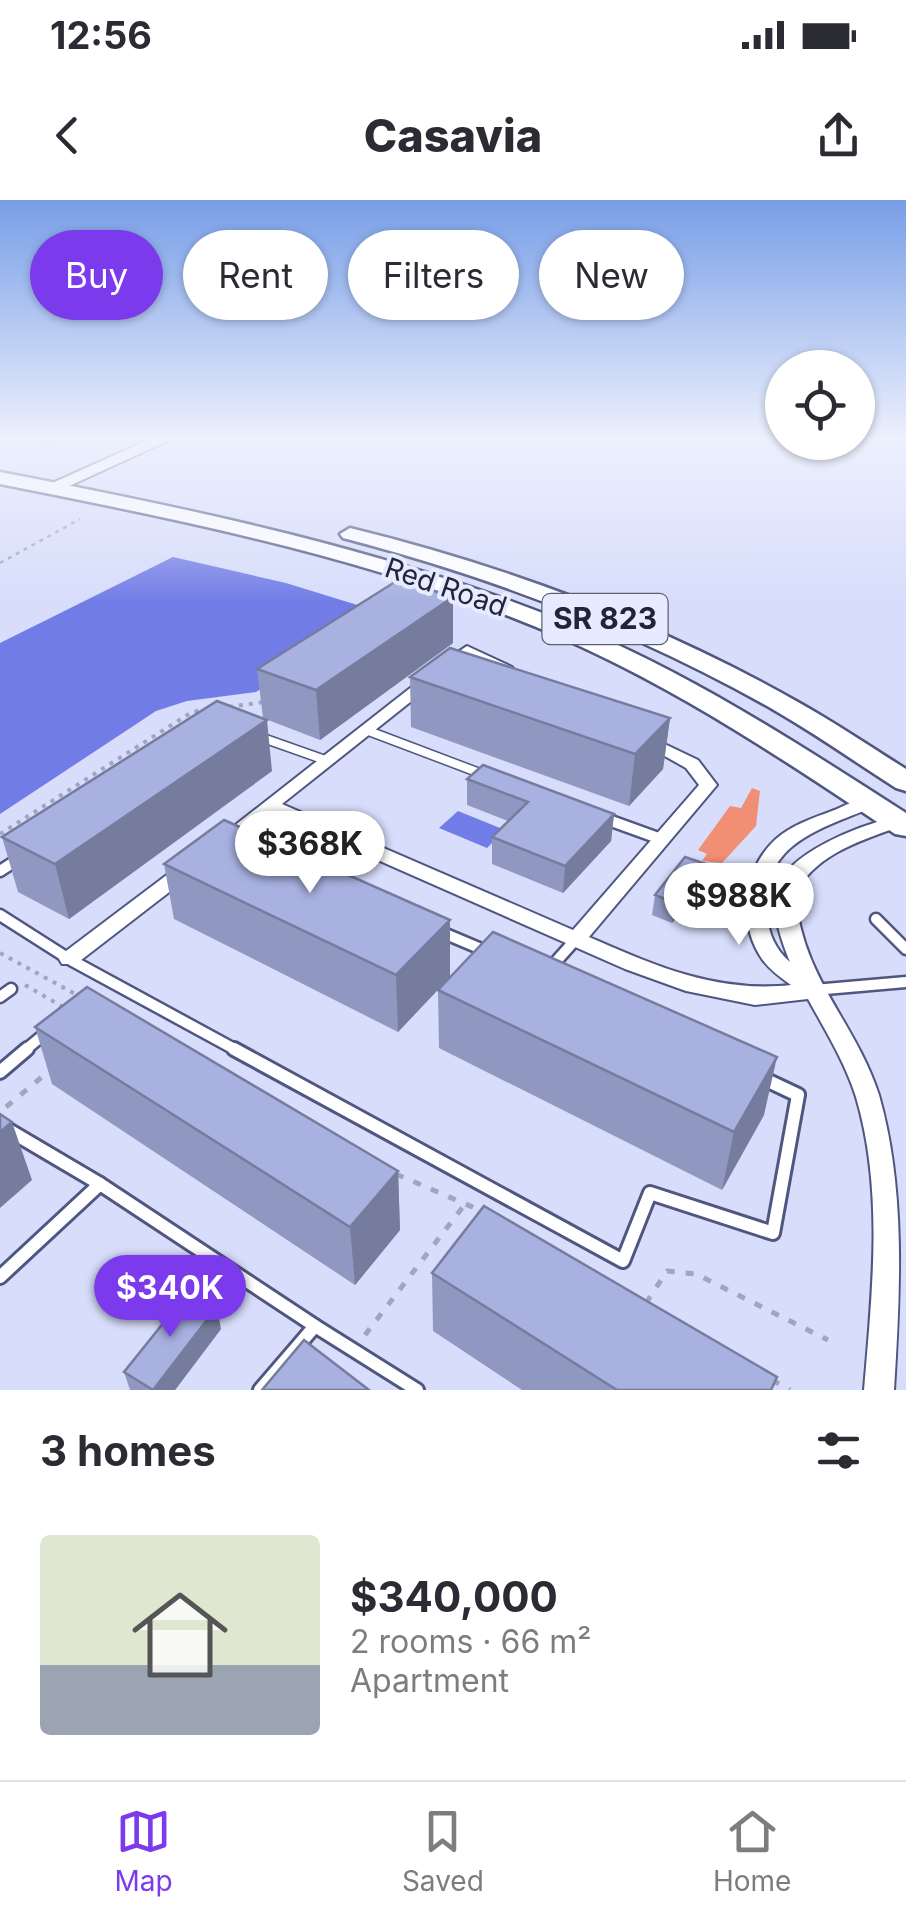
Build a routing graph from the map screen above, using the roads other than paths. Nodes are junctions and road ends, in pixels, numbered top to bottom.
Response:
1 (100, 493) edge
2 (154, 493) edge
3 (656, 676) junction
4 (528, 681) edge
5 (366, 730) junction
6 (625, 730) edge
7 (255, 735) edge
8 (328, 761) junction
9 (501, 780) edge
10 (906, 784) edge
11 (869, 802) junction
12 (270, 806) junction
13 (590, 813) edge
14 (903, 822) edge
15 (661, 840) junction
16 (31, 850) edge
17 (0, 872) edge
18 (0, 914) edge
19 (876, 919) dead end
20 (420, 923) edge
21 (577, 938) junction
22 (906, 949) edge
23 (490, 953) edge
24 (70, 960) junction
25 (906, 982) edge
26 (14, 984) road end
27 (560, 984) edge
28 (811, 990) junction
29 (0, 997) edge
30 (52, 1028) edge
31 (747, 1071) edge
32 (0, 1072) edge
33 (0, 1125) edge
34 (100, 1184) junction
35 (0, 1277) edge
36 (315, 1326) junction
37 (260, 1390) edge
38 (417, 1390) edge
39 (879, 1390) edge

1 - 3 highway, Red Road / SR 823
2 - 10 highway, Red Road / SR 823
3 - 10 highway
3 - 11 highway, Red Road / SR 823
4 - 5 street
5 - 8 street
5 - 9 lane
6 - 15 street
7 - 8 lane
8 - 12 street
11 - 14 highway, Red Road / SR 823
11 - 28 street
12 - 21 street
12 - 24 street
13 - 15 lane
14 - 28 street
15 - 21 street
16 - 17 lane
18 - 24 lane
19 - 22 lane
20 - 23 lane
21 - 27 lane
21 - 28 street
24 - 31 lane
25 - 28 lane
26 - 29 lane
28 - 39 street
30 - 32 lane
33 - 34 lane
34 - 35 lane
34 - 36 lane
36 - 37 lane
36 - 38 lane

